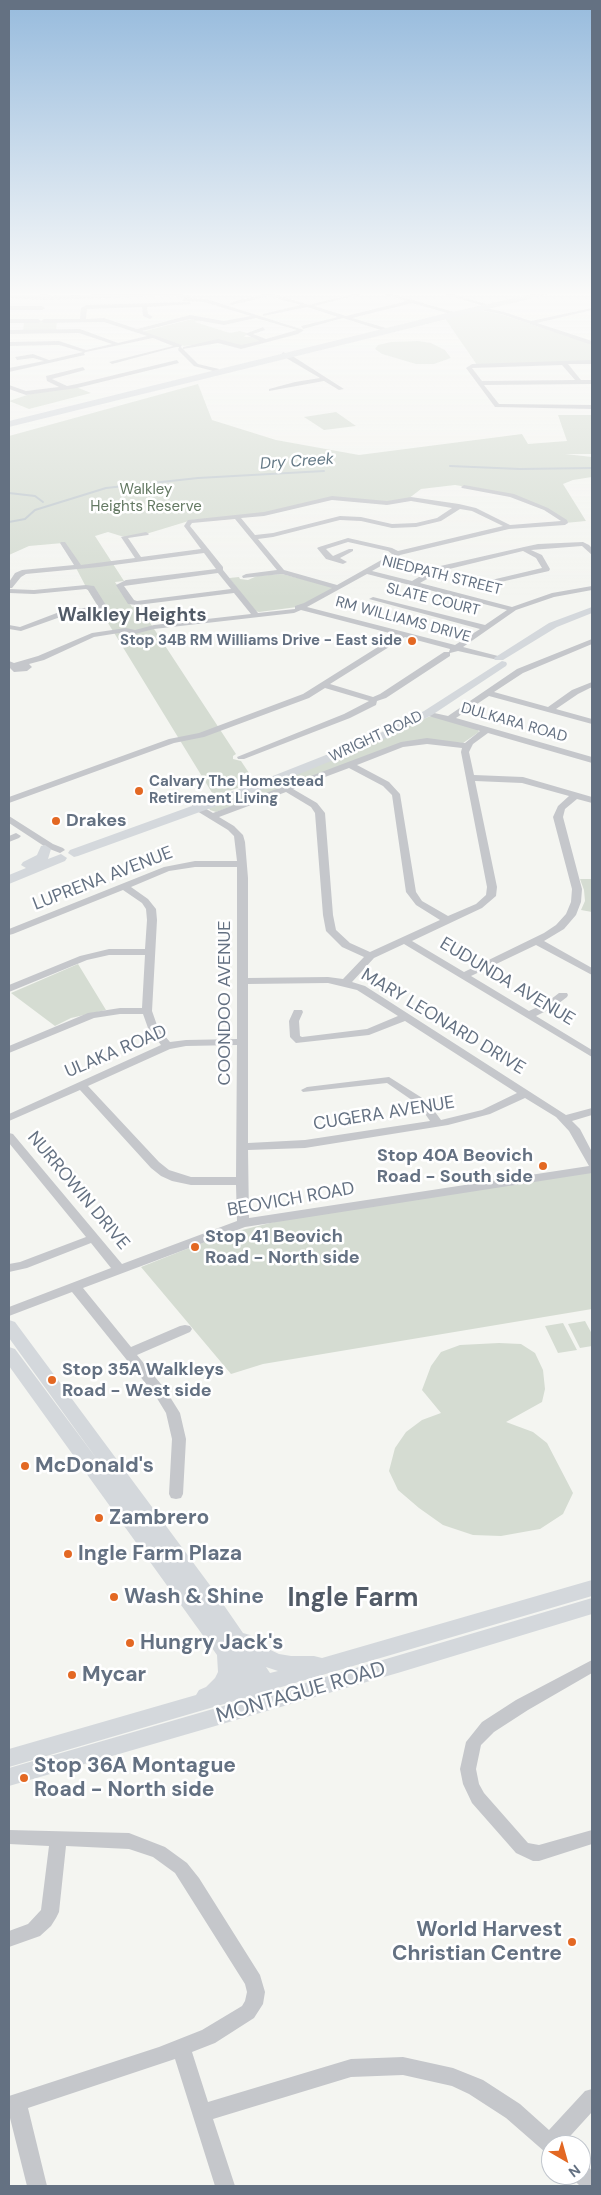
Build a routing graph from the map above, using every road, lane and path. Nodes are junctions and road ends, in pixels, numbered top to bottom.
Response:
1 (124, 394) edge
2 (488, 394) edge
3 (592, 407) edge
4 (9, 423) edge
5 (464, 487) dead end
6 (459, 506) junction
7 (236, 516) junction
8 (510, 527) junction
9 (146, 534) dead end
10 (253, 537) junction
11 (63, 542) dead end
12 (524, 549) junction
13 (351, 550) dead end
14 (206, 551) junction
15 (592, 553) edge
16 (397, 554) junction
17 (139, 559) junction
18 (333, 559) junction
19 (343, 562) dead end
20 (80, 566) junction
21 (219, 571) junction
22 (365, 571) junction
23 (282, 572) junction
24 (246, 576) dead end
25 (414, 583) junction
26 (486, 584) dead end
27 (9, 586) edge
28 (338, 587) junction
29 (592, 588) edge
30 (9, 591) edge
31 (236, 591) junction
32 (373, 599) dead end
33 (101, 608) junction
34 (301, 608) junction
35 (512, 608) junction
36 (592, 610) edge
37 (255, 614) junction
38 (108, 615) dead end
39 (9, 627) edge
40 (486, 628) junction
41 (21, 629) junction
42 (30, 634) dead end
43 (402, 636) junction
44 (592, 640) edge
45 (448, 655) junction
46 (498, 661) junction
47 (15, 667) edge
48 (592, 684) edge
49 (324, 685) junction
50 (488, 693) junction
51 (373, 700) junction
52 (550, 710) junction
53 (428, 713) junction
54 (450, 719) junction
55 (592, 722) edge
56 (486, 730) junction
57 (466, 746) junction
58 (241, 758) dead end
59 (592, 760) edge
60 (349, 764) junction
61 (471, 778) junction
62 (286, 788) junction
63 (576, 795) junction
64 (9, 800) edge
65 (592, 800) edge
66 (197, 807) junction
67 (213, 816) junction
68 (9, 819) edge
69 (9, 824) edge
70 (60, 852) junction
71 (240, 864) junction
72 (9, 876) edge
73 (9, 880) edge
74 (123, 886) junction
75 (446, 920) junction
76 (9, 932) edge
77 (404, 940) junction
78 (537, 941) junction
79 (150, 952) junction
80 (370, 956) junction
81 (592, 972) edge
82 (464, 976) junction
83 (243, 981) junction
84 (345, 983) junction
85 (9, 989) edge
86 (563, 995) dead end
87 (147, 1012) junction
88 (298, 1012) dead end
89 (529, 1016) junction
90 (406, 1017) junction
91 (243, 1042) junction
92 (167, 1046) junction
93 (9, 1050) edge
94 (592, 1054) edge
95 (81, 1085) junction
96 (307, 1090) dead end
97 (526, 1093) junction
98 (592, 1112) edge
99 (9, 1118) edge
100 (565, 1119) junction
101 (437, 1124) junction
102 (9, 1136) edge
103 (242, 1147) junction
104 (592, 1163) edge
105 (592, 1170) edge
106 (242, 1181) junction
107 (244, 1224) junction
108 (94, 1238) junction
109 (9, 1268) edge
110 (120, 1270) junction
111 (75, 1287) junction
112 (9, 1312) edge
113 (185, 1329) dead end
114 (11, 1338) edge
115 (129, 1353) junction
116 (176, 1494) dead end
117 (592, 1588) edge
118 (592, 1606) edge
119 (225, 1623) junction
120 (226, 1653) junction
121 (346, 1660) junction
122 (592, 1666) edge
123 (262, 1691) junction
124 (173, 1711) junction
125 (9, 1758) edge
126 (9, 1777) edge
127 (9, 1837) edge
128 (592, 1837) edge
129 (58, 1838) junction
130 (9, 1939) edge
131 (182, 2047) junction
132 (592, 2098) edge
133 (13, 2104) edge
134 (202, 2113) junction
135 (541, 2135) edge
136 (559, 2135) edge
137 (37, 2186) edge
138 (225, 2186) edge

1 - 4 highway
2 - 3 street
5 - 8 street
6 - 7 street
6 - 8 street
6 - 10 street
7 - 10 street
7 - 14 street
8 - 16 street
9 - 17 street
10 - 23 street
11 - 20 street
12 - 15 street
12 - 25 street
12 - 26 street
13 - 18 street
14 - 17 street
14 - 21 street
16 - 18 street
16 - 22 street
17 - 20 street
18 - 19 street
20 - 27 street
21 - 31 street
21 - 31 street
22 - 25 street, NIEDPATH STREET
22 - 28 street
23 - 24 street
23 - 28 street
25 - 35 street, NIEDPATH STREET
28 - 34 street
29 - 35 street
30 - 33 street
31 - 37 street
32 - 40 street, SLATE COURT
33 - 38 street
33 - 41 street
34 - 37 street, RM WILLIAMS DRIVE
34 - 43 street, RM WILLIAMS DRIVE
35 - 40 street
36 - 46 main road, WRIGHT ROAD
37 - 47 street, RM WILLIAMS DRIVE
39 - 41 street
40 - 45 street
41 - 42 street
43 - 45 street, RM WILLIAMS DRIVE
43 - 49 street
44 - 50 street
45 - 46 street, RM WILLIAMS DRIVE
45 - 51 street
46 - 53 main road, WRIGHT ROAD
48 - 52 street
49 - 51 street
49 - 64 street
50 - 52 street
50 - 54 street
51 - 58 street
52 - 55 street
53 - 54 street, DULKARA ROAD
53 - 66 main road, WRIGHT ROAD
54 - 56 street, DULKARA ROAD
56 - 57 street
56 - 59 street, DULKARA ROAD
57 - 60 street
57 - 61 street
60 - 62 street
60 - 75 street
61 - 63 street
61 - 75 street
62 - 67 street
62 - 80 street
63 - 65 street
63 - 78 street
66 - 67 street, COONDOO AVENUE
66 - 70 main road, WRIGHT ROAD
67 - 71 street, COONDOO AVENUE
68 - 70 street
69 - 70 street
70 - 72 main road, WRIGHT ROAD
70 - 73 main road, WRIGHT ROAD
71 - 74 street, LUPRENA AVENUE
71 - 83 street, COONDOO AVENUE
74 - 76 street, LUPRENA AVENUE
74 - 79 street
75 - 77 street
77 - 80 street
77 - 82 street, EUDUNDA AVENUE
78 - 81 street
78 - 82 street
79 - 85 street
79 - 87 street
80 - 84 street
82 - 89 street, EUDUNDA AVENUE
83 - 84 street, MARY LEONARD DRIVE
83 - 91 street, COONDOO AVENUE
84 - 90 street, MARY LEONARD DRIVE
86 - 89 street
87 - 92 street
87 - 93 street
88 - 90 street
89 - 94 street, EUDUNDA AVENUE
90 - 97 street, MARY LEONARD DRIVE
91 - 92 street, ULAKA ROAD
91 - 103 street, COONDOO AVENUE
92 - 95 street, ULAKA ROAD
95 - 99 street, ULAKA ROAD
95 - 106 street
96 - 101 street
97 - 100 street, MARY LEONARD DRIVE
97 - 101 street, CUGERA AVENUE
98 - 100 street
100 - 104 street, MARY LEONARD DRIVE
101 - 103 street, CUGERA AVENUE
102 - 108 street, NURROWIN DRIVE
103 - 106 street, COONDOO AVENUE
105 - 107 street, BEOVICH ROAD
106 - 107 street, COONDOO AVENUE
107 - 110 street, BEOVICH ROAD
108 - 109 street
108 - 110 street, NURROWIN DRIVE
110 - 111 street, BEOVICH ROAD
111 - 112 street, BEOVICH ROAD
111 - 115 street
113 - 115 street
114 - 119 main road
114 - 120 main road
115 - 116 street
117 - 121 main road, MONTAGUE ROAD
118 - 123 main road, MONTAGUE ROAD
119 - 121 main road
119 - 123 main road
120 - 123 main road
120 - 124 main road
121 - 123 main road, MONTAGUE ROAD
122 - 128 street
123 - 124 main road, MONTAGUE ROAD
123 - 126 main road, MONTAGUE ROAD
124 - 125 main road, MONTAGUE ROAD
127 - 129 street
129 - 130 street
129 - 131 street
131 - 133 street
131 - 134 street
132 - 136 street
133 - 137 street
134 - 135 street
134 - 138 street

